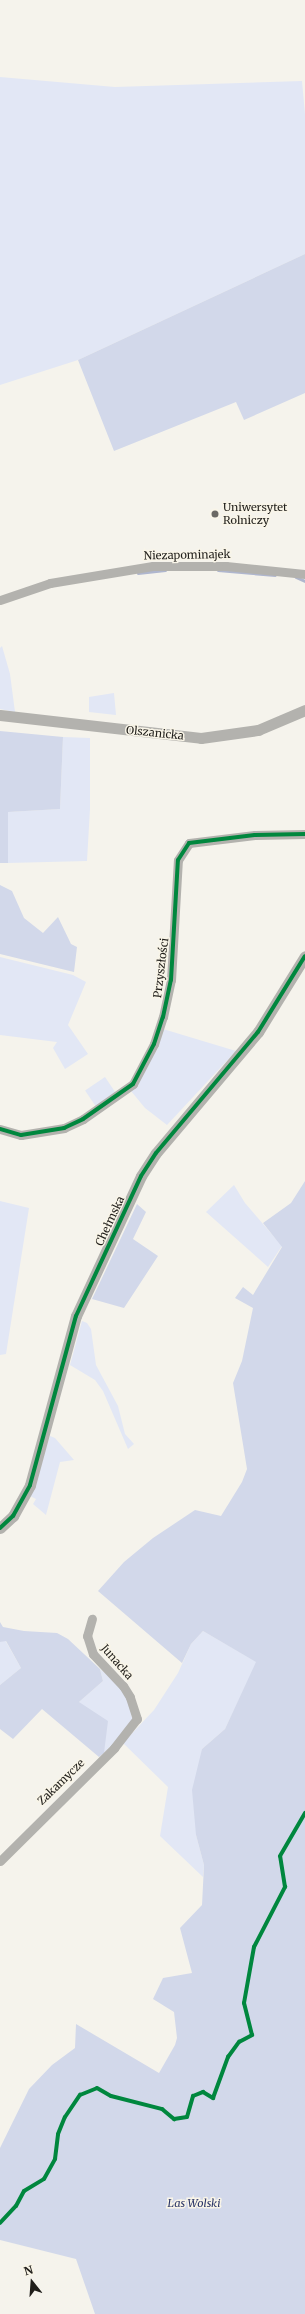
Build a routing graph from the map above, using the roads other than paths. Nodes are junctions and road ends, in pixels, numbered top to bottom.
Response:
1 (305, 574) edge
2 (0, 600) edge
3 (305, 710) edge
4 (0, 715) edge
5 (305, 834) edge
6 (305, 956) edge
7 (0, 1129) edge
8 (0, 1528) edge
9 (92, 1619) dead end
10 (136, 1719) joint
11 (0, 1861) edge

1 - 2 street, Niezapominajek
3 - 4 street, Olszanicka
5 - 7 street, Przyszłości
6 - 8 street, Chełmska
9 - 10 street, Junacka
10 - 11 street, Zakamycze

